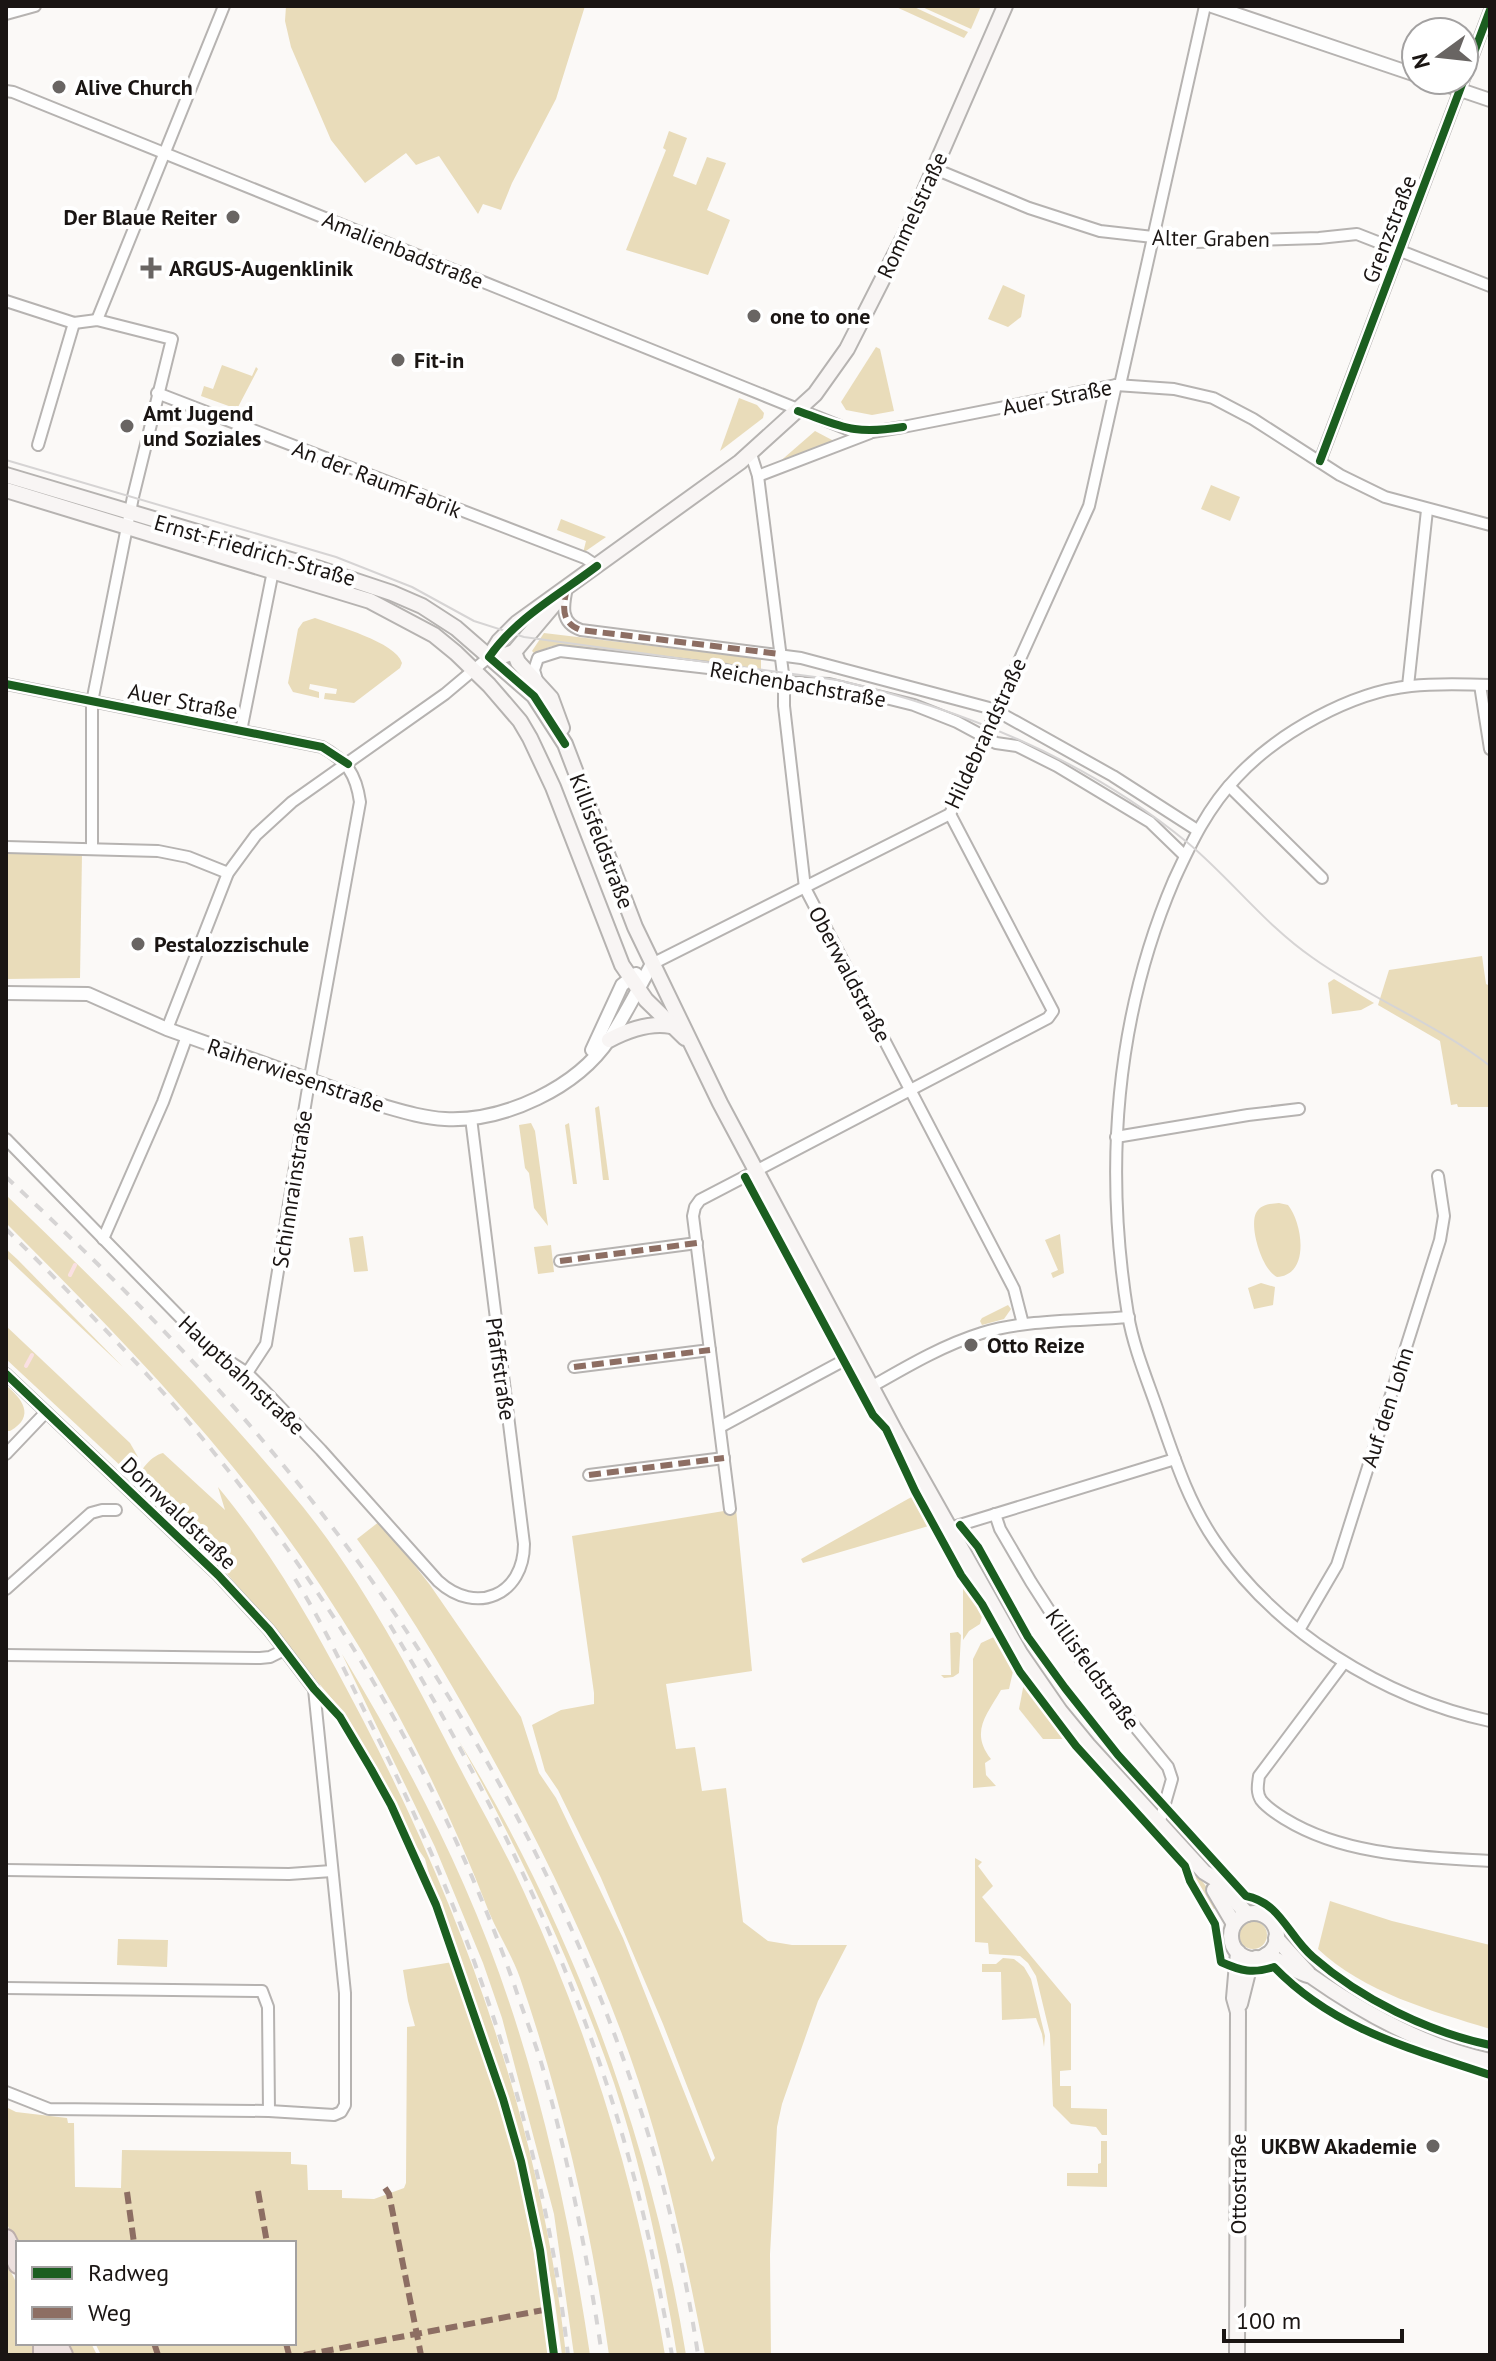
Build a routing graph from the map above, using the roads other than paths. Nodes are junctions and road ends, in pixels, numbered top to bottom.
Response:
1 (35, 6) edge
2 (224, 6) edge
3 (1005, 6) edge
4 (1205, 6) edge
5 (1212, 6) edge
6 (1490, 10) edge
7 (6, 14) edge
8 (1480, 38) edge
9 (1400, 70) edge
10 (6, 91) edge
11 (1459, 96) edge
12 (164, 154) junction
13 (935, 169) junction
14 (1152, 239) junction
15 (1400, 251) junction
16 (1490, 286) edge
17 (6, 301) edge
18 (97, 320) junction
19 (74, 323) junction
20 (1118, 385) junction
21 (157, 393) junction
22 (798, 411) junction
23 (872, 432) junction
24 (38, 445) dead end
25 (751, 454) junction
26 (1320, 461) junction
27 (6, 475) edge
28 (758, 476) junction
29 (6, 490) edge
30 (1427, 510) junction
31 (128, 520) junction
32 (1490, 525) edge
33 (597, 566) junction
34 (273, 571) junction
35 (374, 586) junction
36 (567, 588) junction
37 (370, 601) junction
38 (384, 608) junction
39 (514, 652) junction
40 (780, 654) junction
41 (489, 657) junction
42 (475, 671) junction
43 (537, 680) junction
44 (784, 682) junction
45 (6, 684) edge
46 (1485, 685) edge
47 (1408, 686) junction
48 (92, 702) junction
49 (997, 711) junction
50 (241, 731) junction
51 (986, 739) junction
52 (565, 744) junction
53 (1490, 749) edge
54 (348, 764) junction
55 (1229, 786) junction
56 (950, 814) junction
57 (1197, 830) junction
58 (6, 847) edge
59 (92, 849) junction
60 (1184, 855) junction
61 (228, 873) junction
62 (1322, 878) dead end
63 (805, 888) junction
64 (652, 964) junction
65 (634, 984) junction
66 (6, 993) edge
67 (671, 1026) junction
68 (167, 1029) junction
69 (187, 1036) junction
70 (609, 1040) junction
71 (691, 1044) junction
72 (581, 1068) junction
73 (310, 1081) junction
74 (911, 1090) junction
75 (1299, 1109) dead end
76 (471, 1118) junction
77 (1116, 1137) junction
78 (6, 1139) edge
79 (755, 1172) junction
80 (1438, 1176) dead end
81 (103, 1239) junction
82 (697, 1243) junction
83 (560, 1261) dead end
84 (1129, 1317) junction
85 (1023, 1324) junction
86 (710, 1350) junction
87 (854, 1355) junction
88 (574, 1367) dead end
89 (247, 1373) junction
90 (6, 1374) edge
91 (871, 1387) junction
92 (46, 1412) junction
93 (720, 1427) junction
94 (7, 1451) edge
95 (724, 1458) junction
96 (1175, 1459) junction
97 (589, 1475) dead end
98 (730, 1509) dead end
99 (116, 1510) dead end
100 (995, 1514) junction
101 (950, 1528) junction
102 (6, 1589) edge
103 (482, 1598) joint
104 (1299, 1630) junction
105 (284, 1650) junction
106 (6, 1655) edge
107 (1343, 1664) junction
108 (1490, 1721) edge
109 (1159, 1824) junction
110 (1490, 1861) edge
111 (6, 1870) edge
112 (332, 1871) junction
113 (1204, 1872) junction
114 (1247, 1914) junction
115 (1234, 1924) junction
116 (1276, 1938) junction
117 (1238, 1952) junction
118 (1261, 1956) junction
119 (1311, 1976) junction
120 (6, 1988) edge
121 (1238, 2012) junction
122 (1490, 2061) edge
123 (6, 2092) edge
124 (269, 2111) junction
125 (6, 2239) edge
126 (6, 2254) edge
127 (16, 2260) edge
128 (16, 2274) edge
129 (1237, 2355) edge

1 - 7 street
2 - 12 street
3 - 13 main road, Rommelstraße
4 - 14 street, Hildebrandstraße
5 - 9 street
6 - 8 street, Grenzstraße
10 - 12 street, Amalienbadstraße
11 - 15 street, Grenzstraße
12 - 18 street
12 - 22 street, Amalienbadstraße
13 - 14 street, Alter Graben
13 - 22 main road, Rommelstraße
14 - 15 street, Alter Graben
14 - 20 street, Hildebrandstraße
15 - 16 street, Alter Graben
15 - 26 street, Grenzstraße
17 - 19 street
18 - 19 street
18 - 21 street
19 - 24 street
20 - 23 street, Auer Straße
20 - 26 street, Auer Straße
20 - 49 street, Hildebrandstraße
21 - 31 street
21 - 33 street, An der RaumFabrik
22 - 23 street, Auer Straße
22 - 25 main road
23 - 28 street, Auer Straße
25 - 28 street, Oberwaldstraße
25 - 33 main road
26 - 30 street, Auer Straße
27 - 31 main road, Ernst-Friedrich-Straße
28 - 40 street, Oberwaldstraße
29 - 31 main road, Ernst-Friedrich-Straße
30 - 32 street, Auer Straße
30 - 47 street
31 - 34 main road, Ernst-Friedrich-Straße
31 - 35 main road, Ernst-Friedrich-Straße
31 - 48 street
33 - 36 main road
34 - 37 main road, Ernst-Friedrich-Straße
34 - 50 street
35 - 37 main road
35 - 41 main road, Ernst-Friedrich-Straße
36 - 39 main road
36 - 40 street, Reichenbachstraße
36 - 41 main road
37 - 38 main road, Ernst-Friedrich-Straße
38 - 41 main road
38 - 42 main road, Ernst-Friedrich-Straße
39 - 41 main road
39 - 43 main road
40 - 44 street, Oberwaldstraße
40 - 49 street, Reichenbachstraße
41 - 42 street
41 - 52 main road, Killisfeldstraße
42 - 54 street
42 - 65 main road, Killisfeldstraße
43 - 44 street, Reichenbachstraße
43 - 52 main road
44 - 51 street, Reichenbachstraße
44 - 63 street, Oberwaldstraße
45 - 48 street, Auer Straße
46 - 47 street
46 - 53 street
47 - 55 street
48 - 50 street, Auer Straße
48 - 59 street
49 - 51 street, Hildebrandstraße
49 - 57 street, Reichenbachstraße
50 - 54 street, Auer Straße
51 - 56 street, Hildebrandstraße
51 - 60 street, Reichenbachstraße
52 - 64 main road, Killisfeldstraße
54 - 61 street
54 - 73 street, Schinnrainstraße
55 - 57 street
55 - 62 street
56 - 63 street, Hildebrandstraße
56 - 74 street
57 - 60 street
58 - 59 street
59 - 61 street
60 - 77 street
61 - 68 street
63 - 64 street, Hildebrandstraße
63 - 74 street, Oberwaldstraße
64 - 65 street, Raiherwiesenstraße
64 - 71 main road, Killisfeldstraße
65 - 67 main road, Killisfeldstraße
65 - 70 street, Raiherwiesenstraße
65 - 72 street, Raiherwiesenstraße
66 - 68 street, Raiherwiesenstraße
67 - 70 main road
67 - 71 main road, Killisfeldstraße
68 - 69 street, Raiherwiesenstraße
69 - 73 street, Raiherwiesenstraße
69 - 81 street
70 - 72 street, Raiherwiesenstraße
71 - 79 main road, Killisfeldstraße
72 - 76 street, Raiherwiesenstraße
73 - 76 street, Raiherwiesenstraße
73 - 89 street, Schinnrainstraße
74 - 79 street
74 - 85 street, Oberwaldstraße
75 - 77 street
76 - 103 street, Pfaffstraße
77 - 84 street
78 - 81 street, Hauptbahnstraße
79 - 82 street
79 - 87 main road, Killisfeldstraße
80 - 104 street, Auf den Lohn
81 - 89 street, Hauptbahnstraße
82 - 83 street
82 - 86 street
84 - 85 street
84 - 96 street
85 - 91 street
86 - 88 street
86 - 93 street
87 - 91 main road, Killisfeldstraße
87 - 93 street
89 - 103 street, Hauptbahnstraße
90 - 92 street, Dornwaldstraße
91 - 101 main road, Killisfeldstraße
92 - 94 street
92 - 105 street, Dornwaldstraße
93 - 95 street
95 - 97 street
95 - 98 street
96 - 100 street
96 - 104 street
99 - 102 street
100 - 101 street
100 - 109 street, Killisfeldstraße
101 - 109 main road, Killisfeldstraße
104 - 107 street
105 - 106 street
105 - 112 street, Dornwaldstraße
107 - 108 street
107 - 110 street
109 - 113 main road, Killisfeldstraße
111 - 112 street
112 - 124 street, Dornwaldstraße
113 - 114 main road, Killisfeldstraße
113 - 115 main road, Killisfeldstraße
114 - 115 main road
114 - 116 main road
115 - 117 main road
116 - 118 main road
116 - 119 main road
117 - 118 main road
117 - 121 main road, Ottostraße
118 - 119 main road
118 - 121 main road, Ottostraße
119 - 122 main road
120 - 124 street
121 - 129 main road, Ottostraße
123 - 124 street
125 - 127 highway
126 - 128 highway

